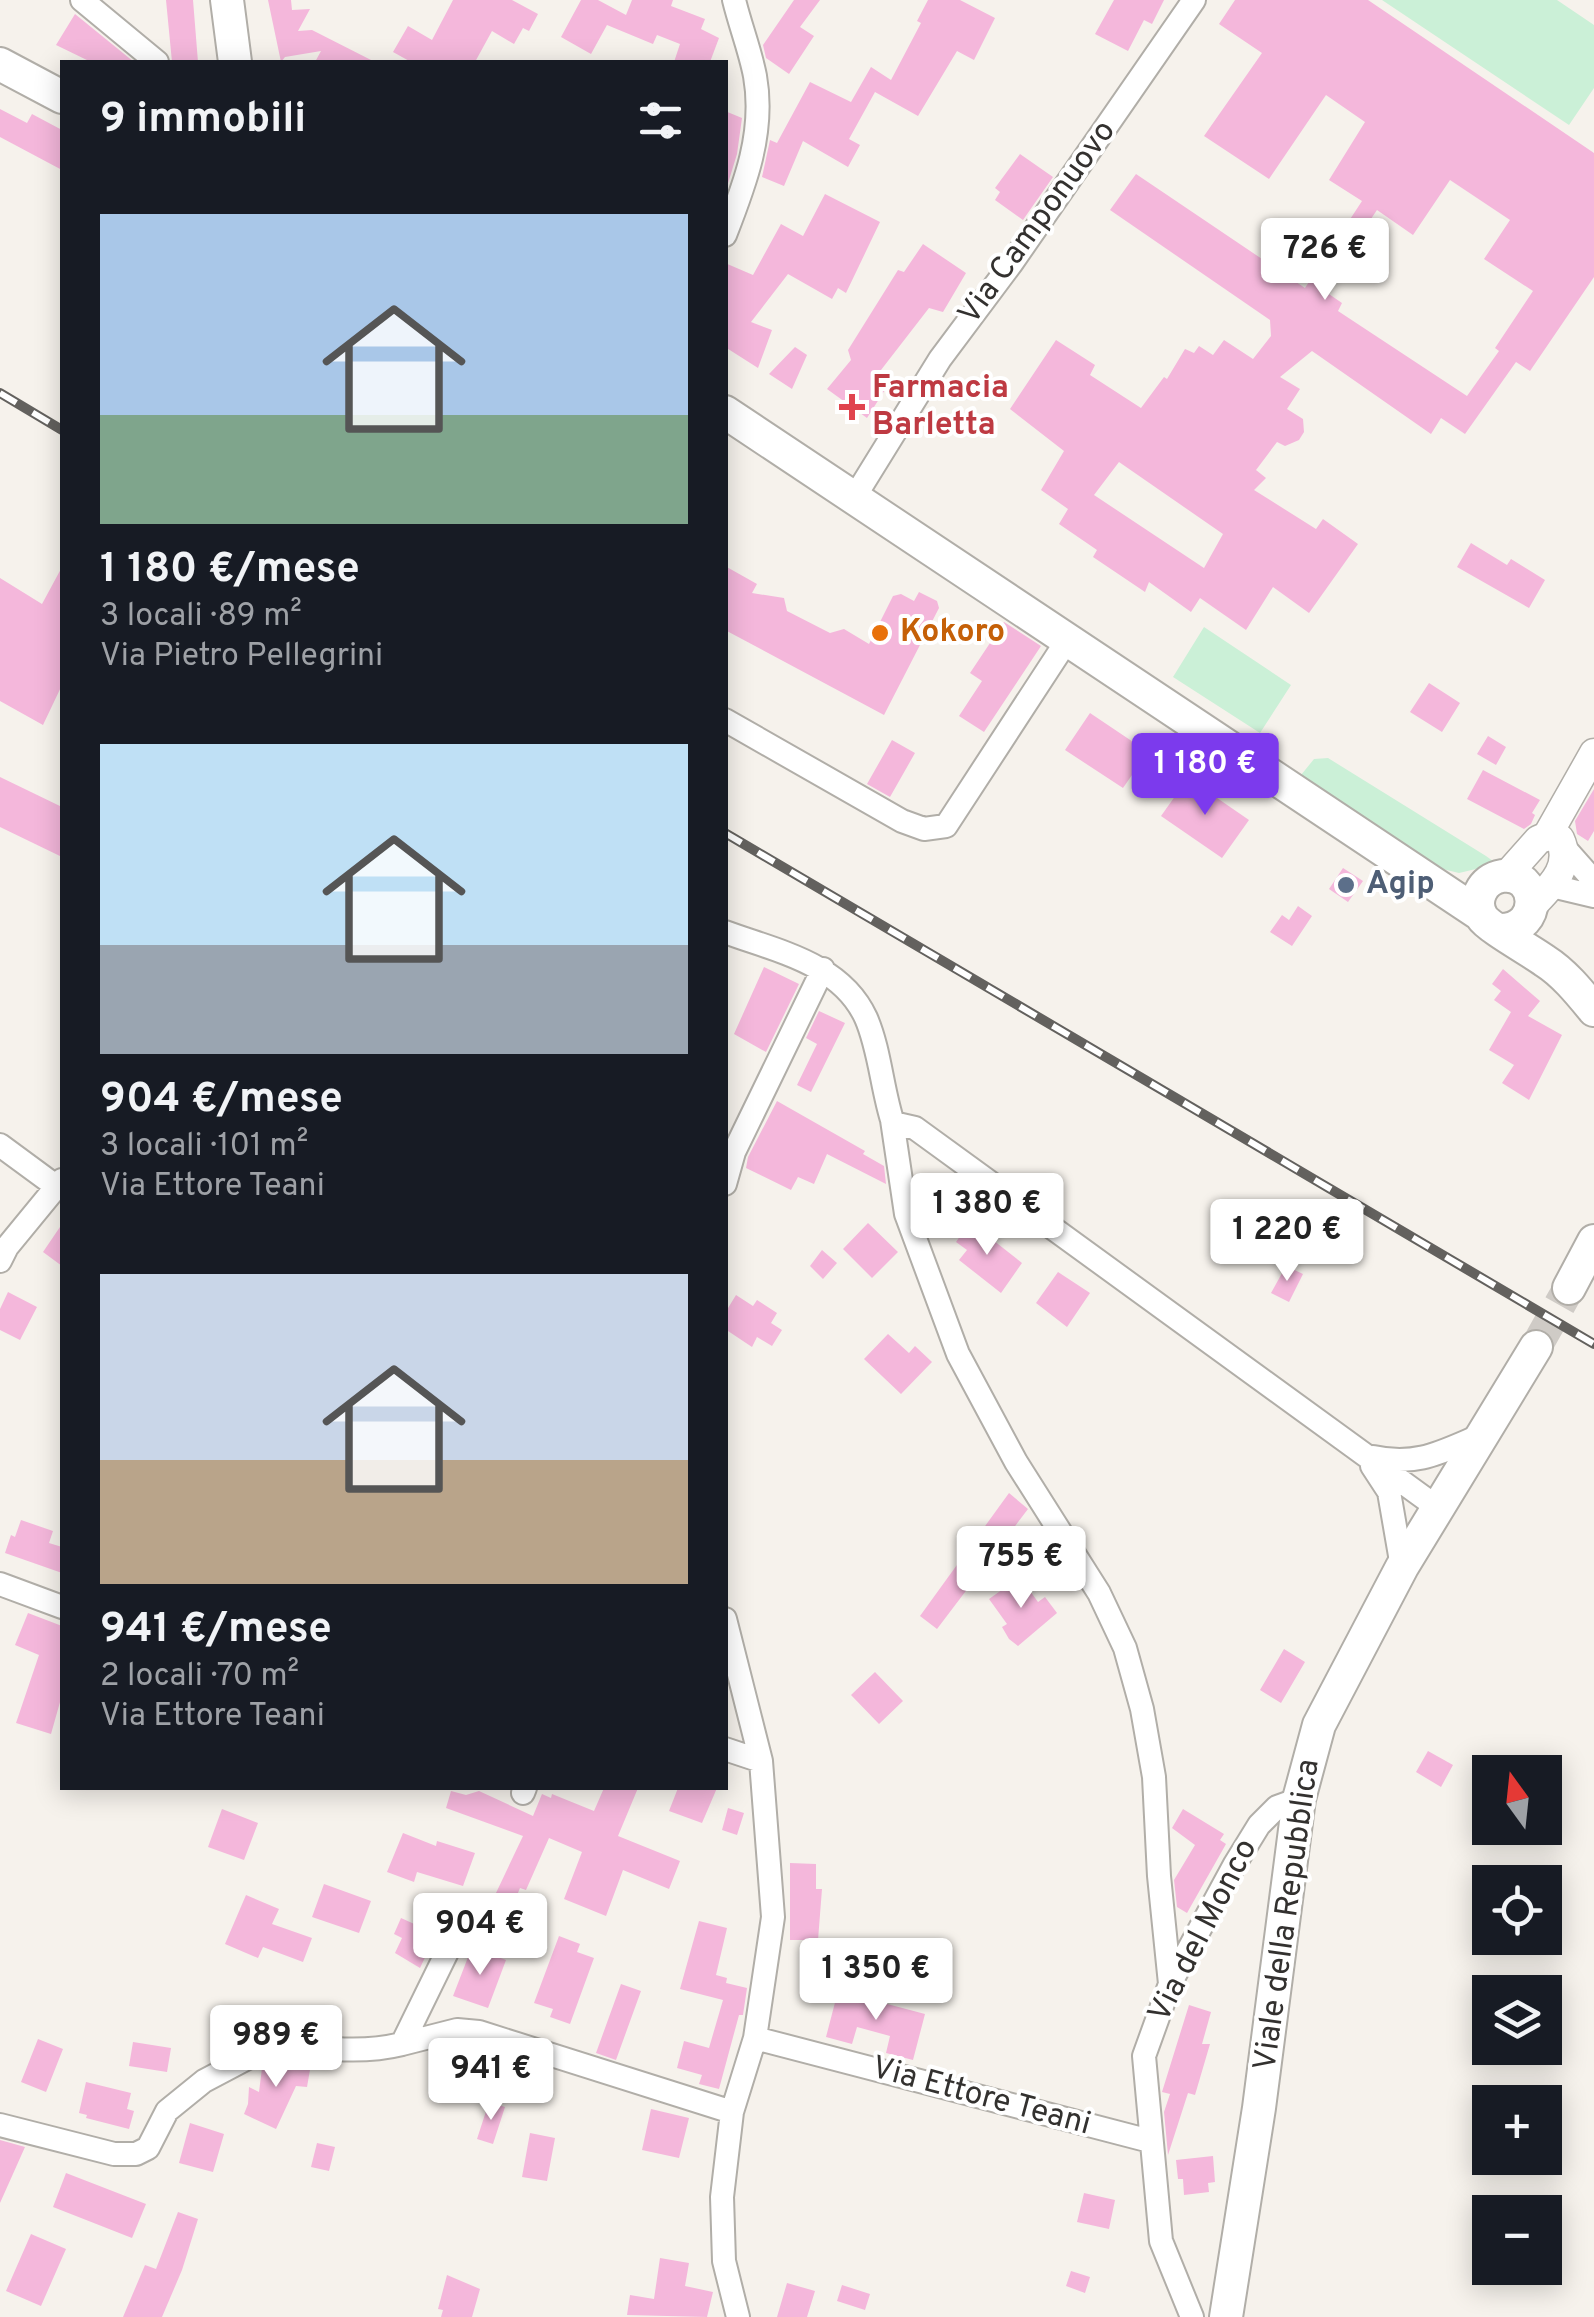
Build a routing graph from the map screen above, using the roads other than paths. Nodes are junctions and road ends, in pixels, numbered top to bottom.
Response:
1 (82, 0) edge
2 (227, 0) edge
3 (734, 0) edge
4 (1194, 0) edge
5 (155, 60) edge
6 (235, 60) edge
7 (0, 64) edge
8 (60, 96) edge
9 (728, 228) edge
10 (728, 414) edge
11 (854, 498) junction
12 (1068, 639) junction
13 (728, 722) edge
14 (1594, 753) edge
15 (1557, 835) junction
16 (1594, 881) edge
17 (1594, 896) edge
18 (1512, 902) junction
19 (728, 933) edge
20 (823, 969) junction
21 (1594, 1010) edge
22 (892, 1120) junction
23 (0, 1146) edge
24 (728, 1175) edge
25 (60, 1183) edge
26 (1594, 1241) edge
27 (0, 1261) edge
28 (1568, 1288) tunnel mouth
29 (1536, 1347) tunnel mouth
30 (1484, 1434) junction
31 (1364, 1455) junction
32 (1438, 1508) junction
33 (1402, 1568) junction
34 (0, 1584) edge
35 (60, 1607) edge
36 (728, 1631) edge
37 (728, 1751) edge
38 (761, 1761) junction
39 (1298, 1799) junction
40 (451, 1944) dead end
41 (1170, 1984) junction
42 (754, 2038) junction
43 (402, 2044) junction
44 (732, 2112) junction
45 (0, 2125) edge
46 (1150, 2141) junction
47 (738, 2317) edge
48 (1192, 2317) edge
49 (1226, 2317) edge

1 - 5 street
2 - 6 main road
3 - 9 street
4 - 11 street, Via Camponuovo
7 - 8 main road
10 - 11 main road
11 - 12 main road
12 - 13 street
12 - 18 main road
14 - 15 street
15 - 16 street
15 - 18 street
15 - 18 street
17 - 18 street
18 - 21 main road
19 - 20 street
20 - 22 street
20 - 24 street
22 - 31 street
22 - 41 street
23 - 25 street
25 - 27 street
26 - 28 main road
29 - 30 main road, Viale della Repubblica
30 - 31 street
30 - 32 main road, Viale della Repubblica
31 - 32 street
31 - 33 street
32 - 33 main road, Viale della Repubblica
33 - 39 main road, Viale della Repubblica
34 - 35 street
36 - 38 street
37 - 38 street
38 - 42 street
39 - 41 street, Via del Monco
39 - 49 main road, Viale della Repubblica
40 - 43 street
41 - 46 street, Via del Monco
42 - 44 street
42 - 46 street, Via Ettore Teani
43 - 44 street
43 - 45 street
44 - 47 street
46 - 48 street, Via del Monco

